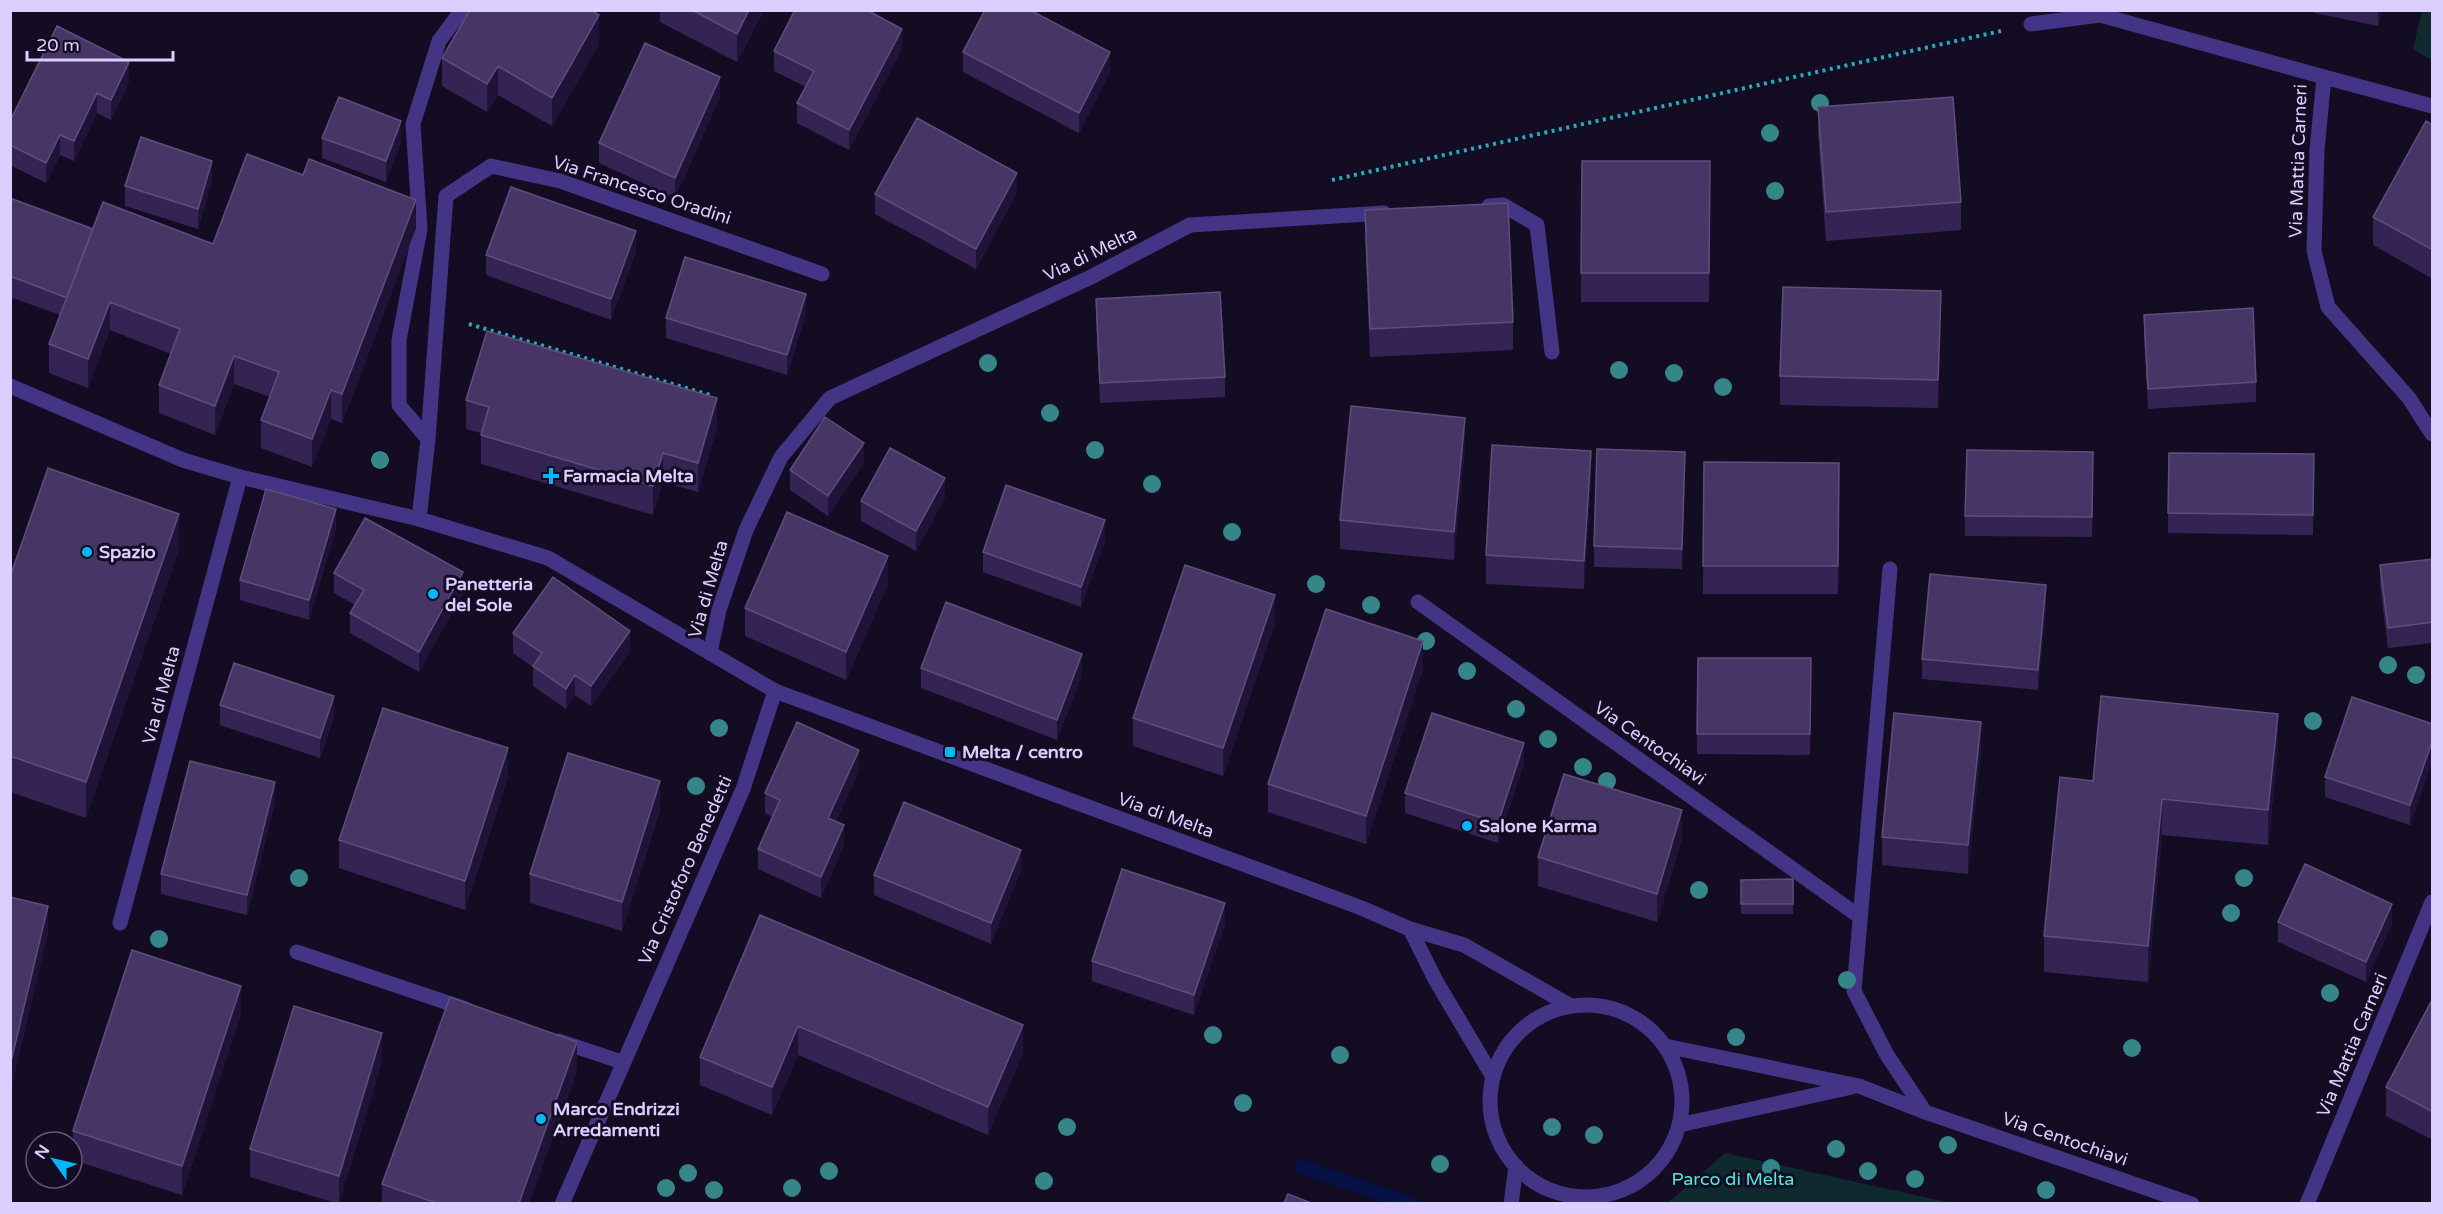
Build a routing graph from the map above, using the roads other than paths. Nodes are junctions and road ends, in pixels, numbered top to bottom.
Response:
1 (462, 10) edge
2 (2031, 24) road end
3 (2324, 77) junction
4 (2433, 106) edge
5 (1468, 208) edge
6 (1398, 212) edge
7 (822, 274) dead end
8 (1552, 352) dead end
9 (10, 386) edge
10 (2433, 434) edge
11 (428, 439) junction
12 (240, 477) junction
13 (419, 519) junction
14 (1890, 569) dead end
15 (1418, 602) dead end
16 (710, 653) junction
17 (775, 690) junction
18 (2433, 903) edge
19 (1860, 917) junction
20 (120, 923) dead end
21 (1410, 929) junction
22 (297, 952) dead end
23 (1571, 1006) junction
24 (484, 1015) edge
25 (548, 1037) edge
26 (1665, 1046) junction
27 (622, 1062) junction
28 (1493, 1077) junction
29 (1859, 1086) junction
30 (1925, 1112) junction
31 (1679, 1125) junction
32 (1516, 1166) junction
33 (1597, 1199) edge
34 (561, 1203) edge
35 (1511, 1203) edge
36 (2192, 1203) edge
37 (2307, 1203) edge

1 - 11 street
2 - 3 street, Via Mattia Carneri
3 - 4 street
3 - 10 street, Via Mattia Carneri
5 - 8 street
6 - 16 street, Via di Melta
7 - 11 street, Via Francesco Oradini
9 - 12 street, Via di Melta
11 - 13 street, Via Francesco Oradini
12 - 13 street, Via di Melta
12 - 20 street, Via di Melta
13 - 16 street, Via di Melta
14 - 19 street
15 - 19 street, Via Centochiavi
16 - 17 street, Via di Melta
17 - 21 street, Via di Melta
17 - 27 street, Via Cristoforo Benedetti
18 - 37 street, Via Mattia Carneri
19 - 30 street
21 - 23 street, Via di Melta
21 - 28 street
22 - 24 street
23 - 26 street, Via di Melta
23 - 28 street, Via di Melta
25 - 27 street
26 - 29 street, Via Centochiavi
26 - 31 street, Via di Melta
27 - 34 street, Via Cristoforo Benedetti
28 - 32 street, Via di Melta
29 - 30 street, Via Centochiavi
29 - 31 street
30 - 36 street, Via Centochiavi
31 - 33 street, Via di Melta
32 - 33 street, Via di Melta
32 - 35 street

